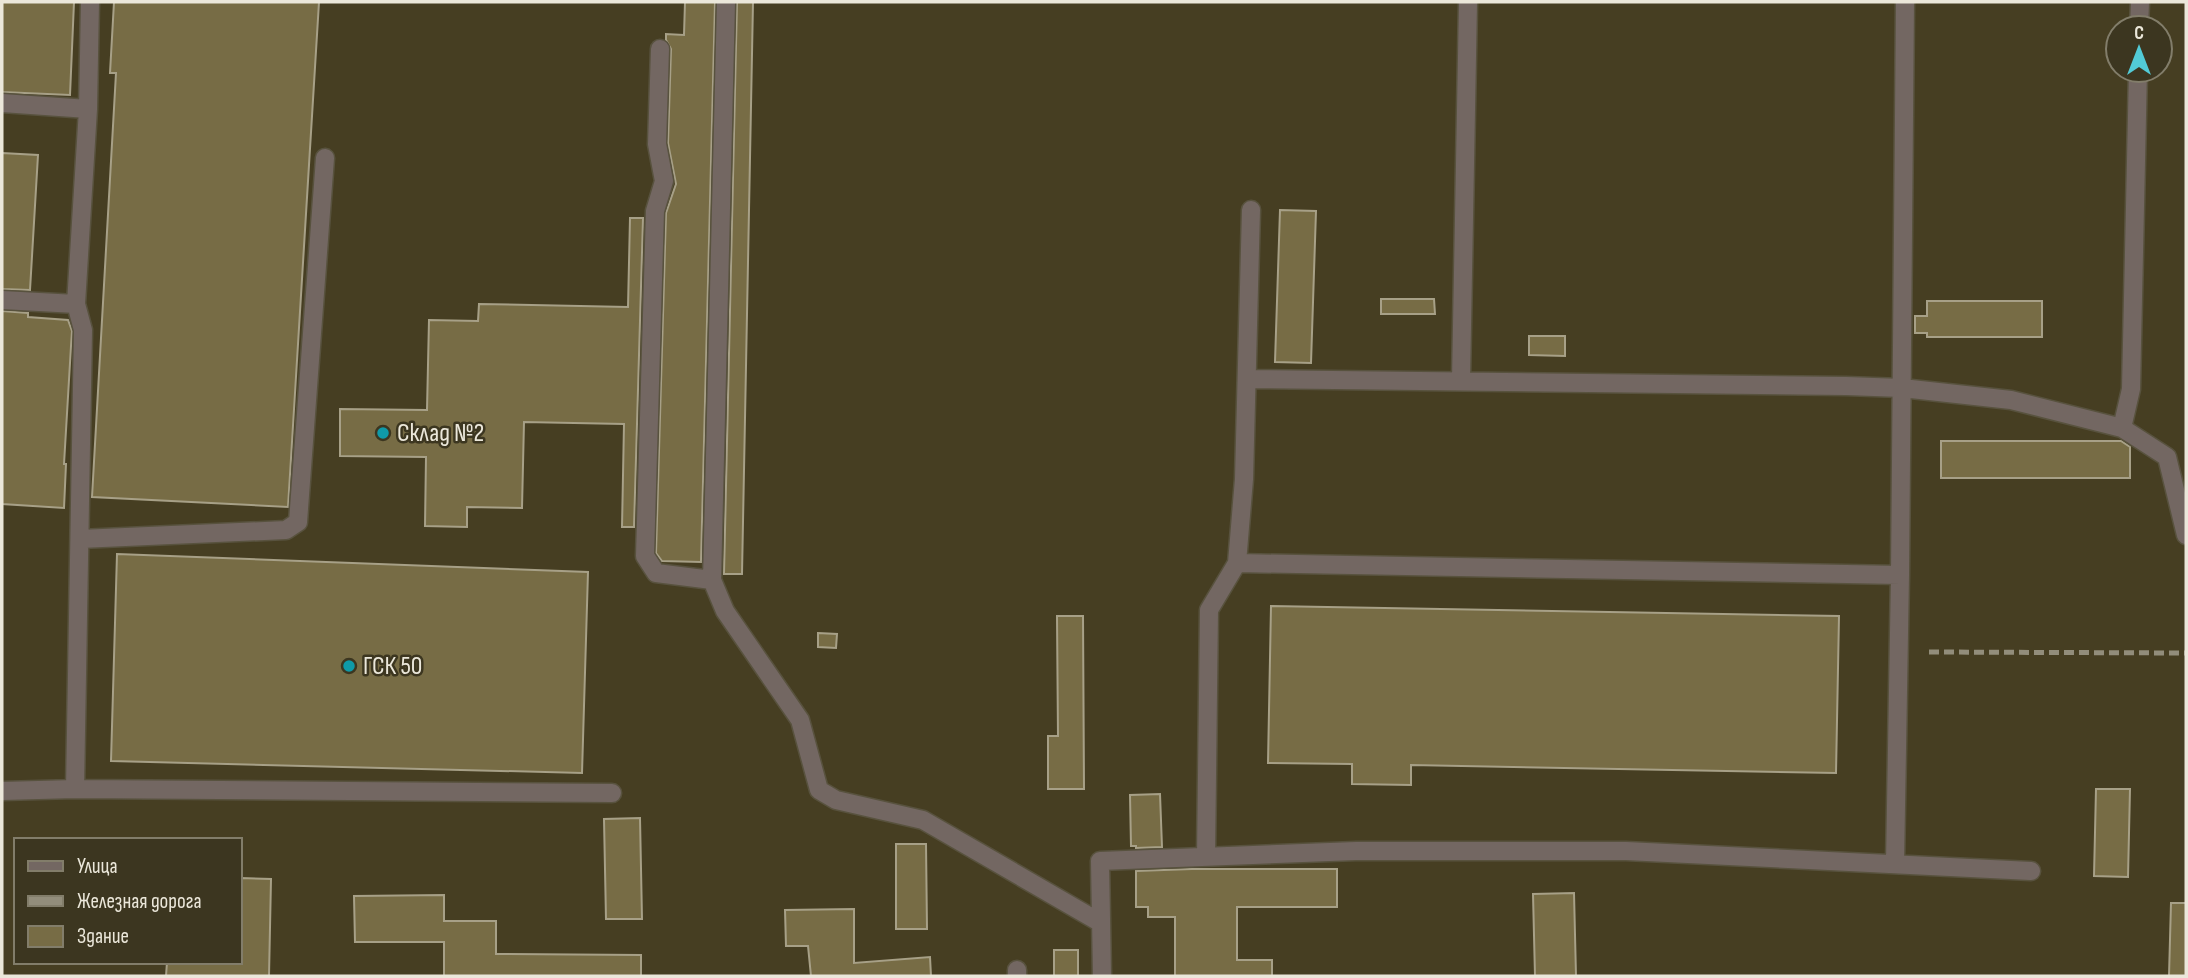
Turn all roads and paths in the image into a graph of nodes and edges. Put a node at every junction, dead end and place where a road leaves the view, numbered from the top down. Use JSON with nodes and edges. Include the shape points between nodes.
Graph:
{"nodes":[{"id":1,"x":90,"y":2,"type":"edge"},
{"id":2,"x":726,"y":2,"type":"edge"},
{"id":3,"x":1468,"y":2,"type":"edge"},
{"id":4,"x":1905,"y":2,"type":"edge"},
{"id":5,"x":660,"y":49,"type":"dead end"},
{"id":6,"x":2138,"y":84,"type":"edge"},
{"id":7,"x":2,"y":103,"type":"edge"},
{"id":8,"x":88,"y":109,"type":"junction"},
{"id":9,"x":326,"y":158,"type":"dead end"},
{"id":10,"x":1251,"y":210,"type":"dead end"},
{"id":11,"x":2,"y":300,"type":"edge"},
{"id":12,"x":76,"y":304,"type":"junction"},
{"id":13,"x":1247,"y":379,"type":"junction"},
{"id":14,"x":1461,"y":380,"type":"junction"},
{"id":15,"x":1902,"y":388,"type":"junction"},
{"id":16,"x":2122,"y":428,"type":"junction"},
{"id":17,"x":2186,"y":535,"type":"edge"},
{"id":18,"x":79,"y":539,"type":"junction"},
{"id":19,"x":1237,"y":563,"type":"junction"},
{"id":20,"x":1900,"y":575,"type":"junction"},
{"id":21,"x":712,"y":580,"type":"junction"},
{"id":22,"x":75,"y":789,"type":"junction"},
{"id":23,"x":2,"y":791,"type":"edge"},
{"id":24,"x":611,"y":793,"type":"dead end"},
{"id":25,"x":1206,"y":857,"type":"junction"},
{"id":26,"x":1895,"y":864,"type":"junction"},
{"id":27,"x":2031,"y":871,"type":"dead end"},
{"id":28,"x":1101,"y":923,"type":"junction"},
{"id":29,"x":1102,"y":976,"type":"edge"}],
"edges":[{"from":1,"to":8,"type":"street"},
{"from":2,"to":21,"type":"street"},
{"from":3,"to":14,"type":"street"},
{"from":4,"to":15,"type":"street"},
{"from":5,"to":21,"type":"street","via":[[657,144],[664,181],[655,211],[645,556],[656,573]]},
{"from":6,"to":16,"type":"street","via":[[2131,389]]},
{"from":7,"to":8,"type":"street"},
{"from":8,"to":12,"type":"street"},
{"from":9,"to":18,"type":"street","via":[[298,522],[285,530]]},
{"from":10,"to":13,"type":"street"},
{"from":11,"to":12,"type":"street"},
{"from":12,"to":18,"type":"street","via":[[83,330]]},
{"from":13,"to":14,"type":"street"},
{"from":13,"to":19,"type":"street"},
{"from":14,"to":15,"type":"street"},
{"from":15,"to":16,"type":"street","via":[[2011,400]]},
{"from":15,"to":20,"type":"street"},
{"from":16,"to":17,"type":"street","via":[[2167,457]]},
{"from":18,"to":22,"type":"street"},
{"from":19,"to":20,"type":"street"},
{"from":19,"to":25,"type":"street","via":[[1209,610]]},
{"from":20,"to":26,"type":"street"},
{"from":21,"to":28,"type":"street","via":[[726,611],[800,720],[819,790],[836,800],[923,820]]},
{"from":22,"to":23,"type":"street"},
{"from":22,"to":24,"type":"street"},
{"from":25,"to":26,"type":"street","via":[[1356,851],[1626,851]]},
{"from":25,"to":28,"type":"street","via":[[1100,861]]},
{"from":26,"to":27,"type":"street"},
{"from":28,"to":29,"type":"street"}]}
